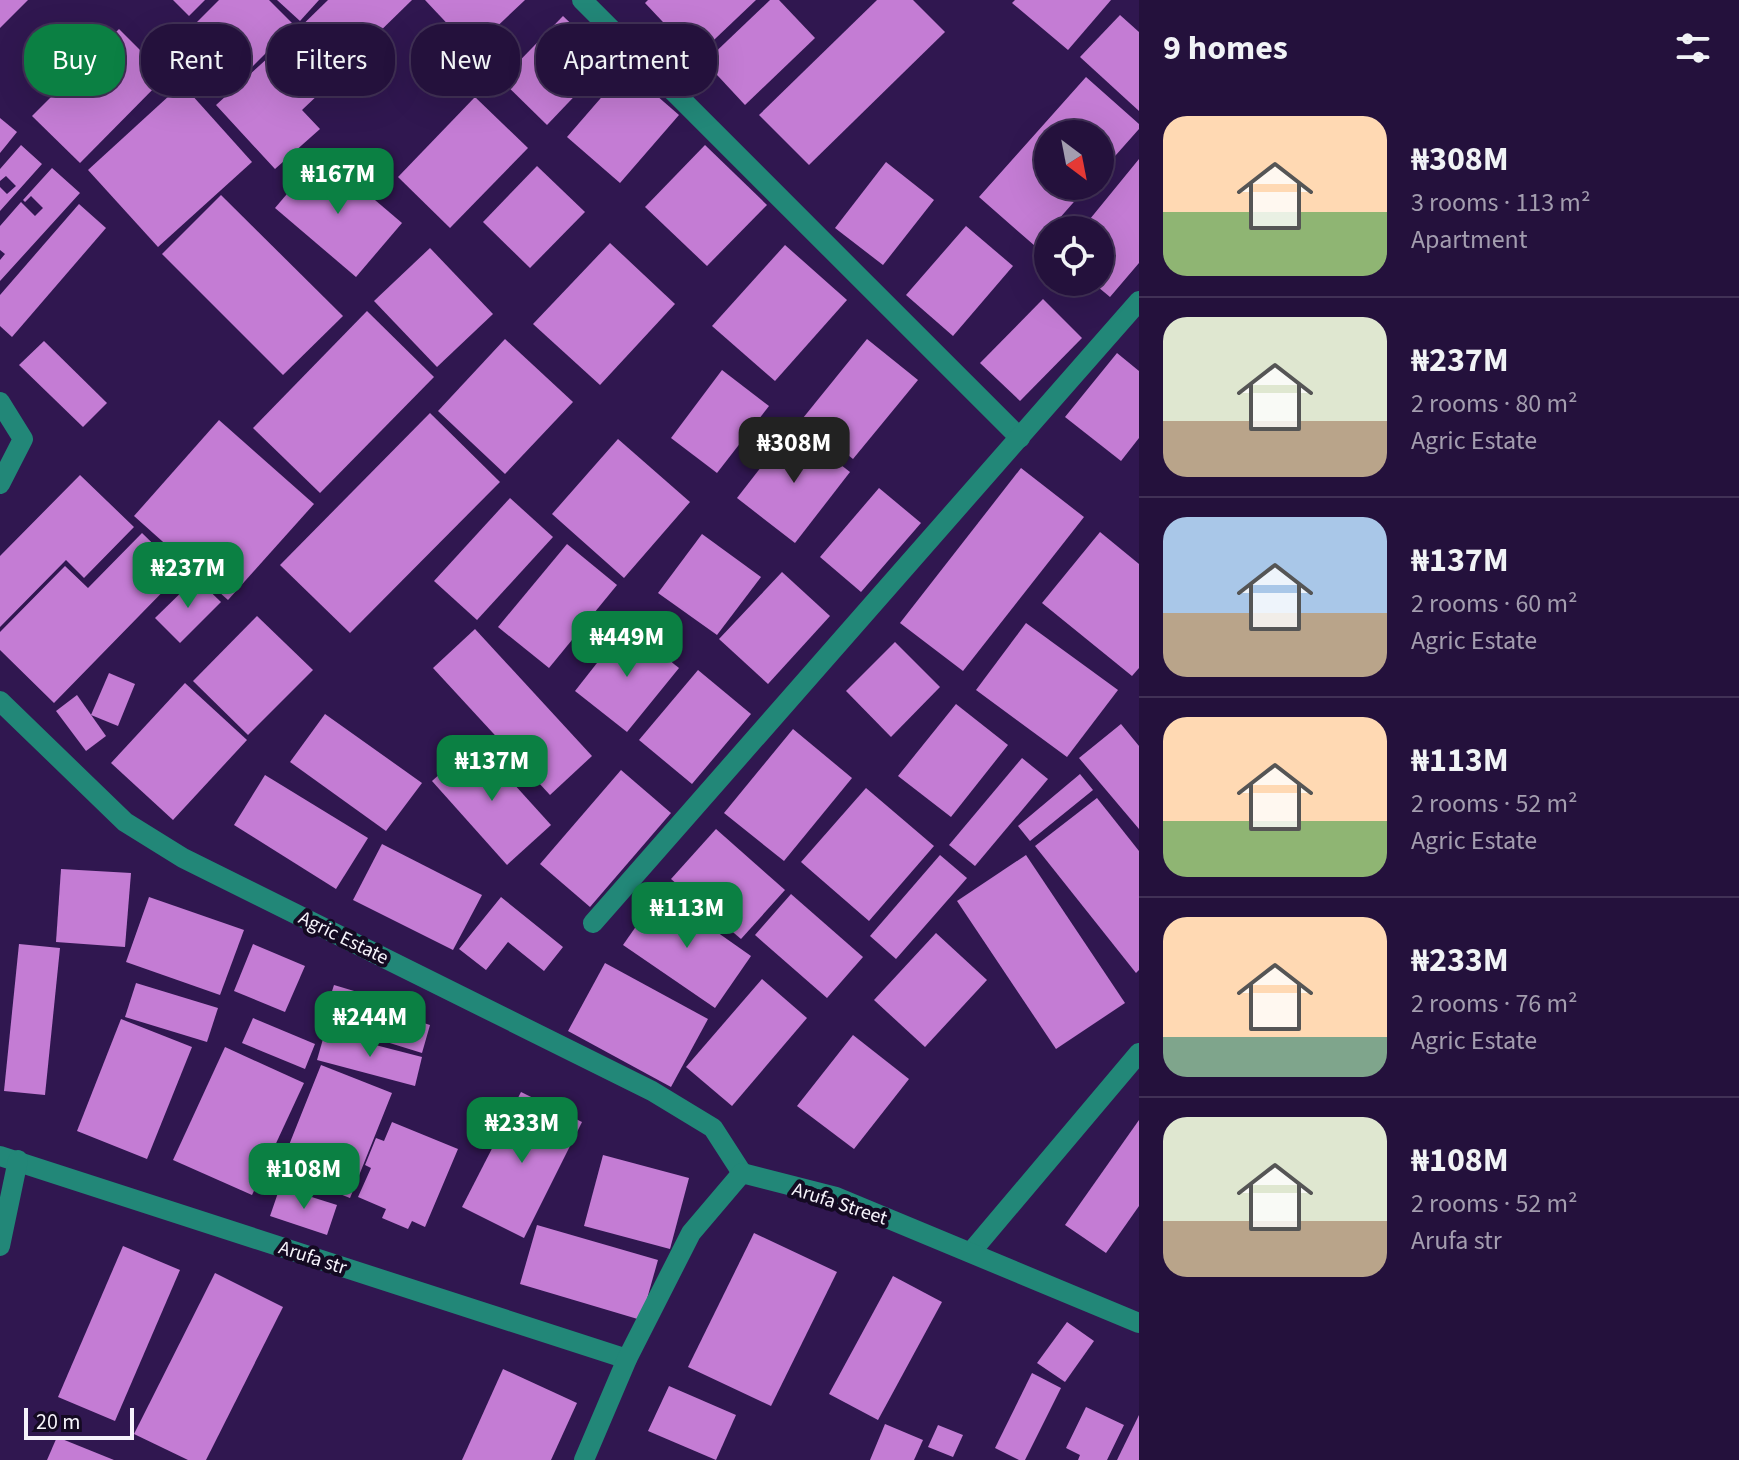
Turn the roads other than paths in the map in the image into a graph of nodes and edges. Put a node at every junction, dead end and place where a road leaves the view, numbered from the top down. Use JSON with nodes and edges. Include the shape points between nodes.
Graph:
{"nodes":[{"id":1,"x":582,"y":0,"type":"edge"},
{"id":2,"x":1139,"y":301,"type":"edge"},
{"id":3,"x":0,"y":402,"type":"edge"},
{"id":4,"x":1020,"y":438,"type":"junction"},
{"id":5,"x":0,"y":484,"type":"edge"},
{"id":6,"x":0,"y":701,"type":"edge"},
{"id":7,"x":593,"y":923,"type":"dead end"},
{"id":8,"x":1139,"y":1053,"type":"edge"},
{"id":9,"x":9,"y":1158,"type":"edge"},
{"id":10,"x":742,"y":1173,"type":"junction"},
{"id":11,"x":0,"y":1246,"type":"edge"},
{"id":12,"x":971,"y":1252,"type":"junction"},
{"id":13,"x":1139,"y":1323,"type":"edge"},
{"id":14,"x":627,"y":1359,"type":"junction"},
{"id":15,"x":584,"y":1460,"type":"edge"}],
"edges":[{"from":1,"to":4,"type":"street"},
{"from":2,"to":4,"type":"street"},
{"from":3,"to":5,"type":"street","via":[[23,439]]},
{"from":4,"to":7,"type":"street"},
{"from":6,"to":10,"type":"street","name":"Agric Estate","via":[[125,822],[183,858],[652,1091],[713,1128]]},
{"from":8,"to":12,"type":"street"},
{"from":9,"to":11,"type":"street"},
{"from":9,"to":14,"type":"street","name":"Arufa str"},
{"from":10,"to":12,"type":"street","name":"Arufa Street","via":[[836,1197]]},
{"from":10,"to":14,"type":"street","via":[[691,1233]]},
{"from":12,"to":13,"type":"street","name":"Arufa Street"},
{"from":14,"to":15,"type":"street"}]}
